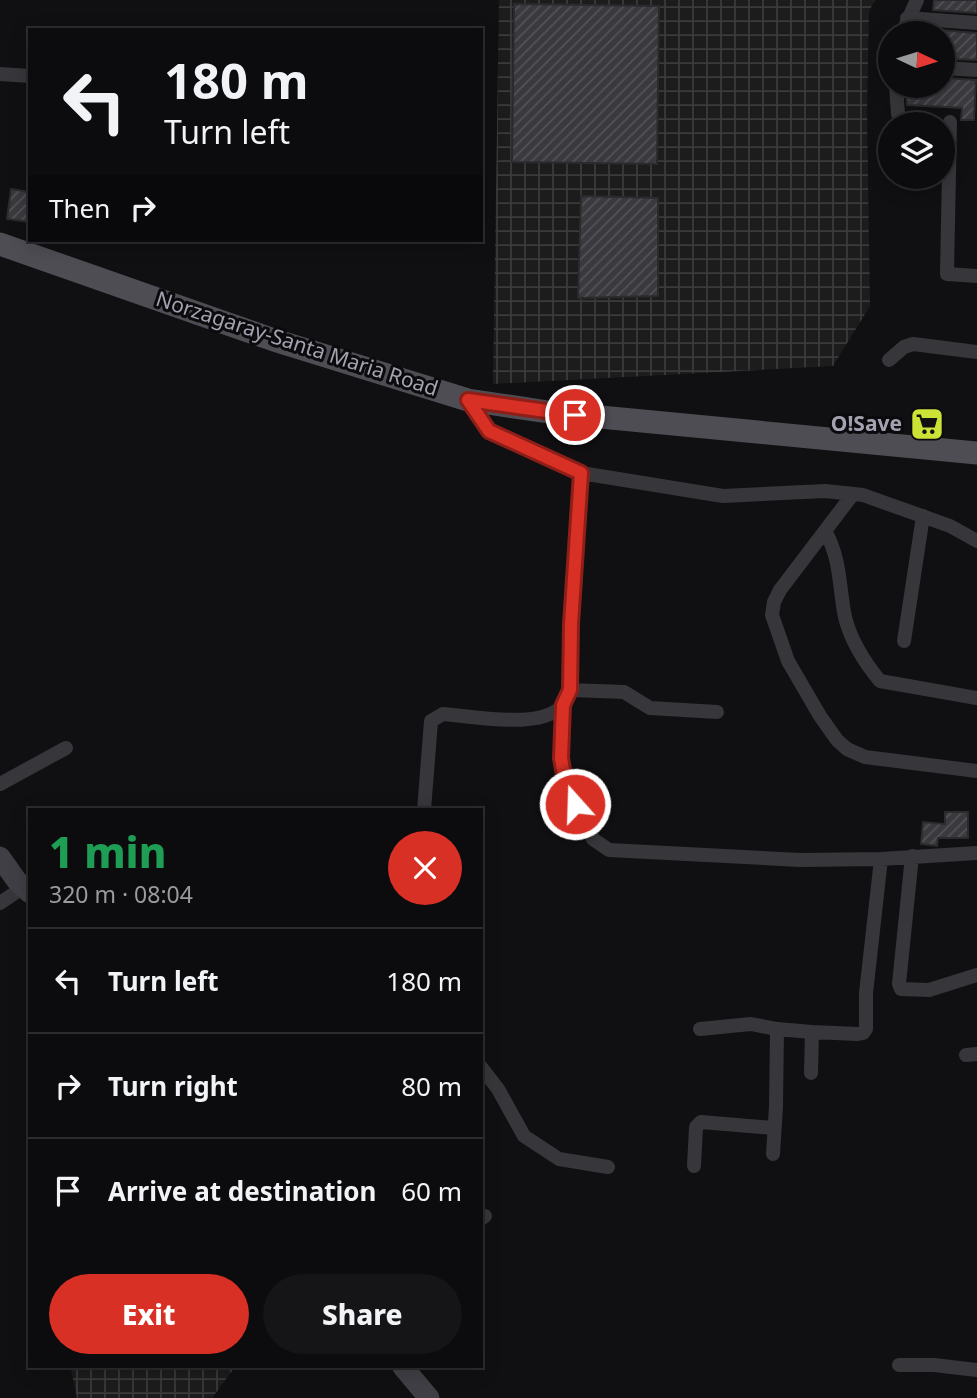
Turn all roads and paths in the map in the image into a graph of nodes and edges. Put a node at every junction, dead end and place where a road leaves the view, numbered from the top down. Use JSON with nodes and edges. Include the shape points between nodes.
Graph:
{"nodes":[{"id":1,"x":917,"y":0,"type":"edge"},
{"id":2,"x":907,"y":18,"type":"junction"},
{"id":3,"x":906,"y":21,"type":"edge"},
{"id":4,"x":977,"y":23,"type":"edge"},
{"id":5,"x":956,"y":69,"type":"edge"},
{"id":6,"x":977,"y":70,"type":"edge"},
{"id":7,"x":0,"y":74,"type":"edge"},
{"id":8,"x":28,"y":76,"type":"edge"},
{"id":9,"x":949,"y":189,"type":"edge"},
{"id":10,"x":0,"y":244,"type":"edge"},
{"id":11,"x":977,"y":276,"type":"edge"},
{"id":12,"x":977,"y":352,"type":"edge"},
{"id":13,"x":889,"y":360,"type":"dead end"},
{"id":14,"x":468,"y":400,"type":"junction"},
{"id":15,"x":977,"y":453,"type":"edge"},
{"id":16,"x":581,"y":473,"type":"junction"},
{"id":17,"x":853,"y":494,"type":"junction"},
{"id":18,"x":923,"y":516,"type":"junction"},
{"id":19,"x":825,"y":531,"type":"junction"},
{"id":20,"x":977,"y":541,"type":"edge"},
{"id":21,"x":904,"y":641,"type":"dead end"},
{"id":22,"x":570,"y":690,"type":"junction"},
{"id":23,"x":977,"y":698,"type":"edge"},
{"id":24,"x":563,"y":705,"type":"junction"},
{"id":25,"x":717,"y":712,"type":"dead end"},
{"id":26,"x":66,"y":748,"type":"dead end"},
{"id":27,"x":977,"y":771,"type":"edge"},
{"id":28,"x":0,"y":784,"type":"edge"},
{"id":29,"x":424,"y":808,"type":"edge"},
{"id":30,"x":977,"y":853,"type":"edge"},
{"id":31,"x":912,"y":856,"type":"junction"},
{"id":32,"x":0,"y":857,"type":"edge"},
{"id":33,"x":881,"y":859,"type":"junction"},
{"id":34,"x":28,"y":888,"type":"edge"},
{"id":35,"x":0,"y":903,"type":"edge"},
{"id":36,"x":977,"y":975,"type":"edge"},
{"id":37,"x":700,"y":1028,"type":"dead end"},
{"id":38,"x":777,"y":1029,"type":"junction"},
{"id":39,"x":812,"y":1032,"type":"junction"},
{"id":40,"x":483,"y":1069,"type":"edge"},
{"id":41,"x":811,"y":1073,"type":"dead end"},
{"id":42,"x":774,"y":1128,"type":"junction"},
{"id":43,"x":773,"y":1154,"type":"dead end"},
{"id":44,"x":694,"y":1166,"type":"dead end"},
{"id":45,"x":608,"y":1167,"type":"dead end"},
{"id":46,"x":899,"y":1365,"type":"dead end"},
{"id":47,"x":404,"y":1368,"type":"edge"},
{"id":48,"x":977,"y":1370,"type":"edge"},
{"id":49,"x":425,"y":1393,"type":"edge"}],
"edges":[{"from":1,"to":2,"type":"street"},
{"from":2,"to":3,"type":"street"},
{"from":2,"to":4,"type":"street"},
{"from":5,"to":6,"type":"street"},
{"from":7,"to":8,"type":"street"},
{"from":9,"to":11,"type":"street","via":[[947,274]]},
{"from":10,"to":14,"type":"main road","name":"Norzagaray-Santa Maria Road","via":[[274,340]]},
{"from":12,"to":13,"type":"street","via":[[914,344]]},
{"from":14,"to":15,"type":"main road","name":"Norzagaray-Santa Maria Road","via":[[548,412]]},
{"from":14,"to":16,"type":"street","via":[[489,431]]},
{"from":16,"to":17,"type":"street","via":[[723,496],[803,491]]},
{"from":16,"to":22,"type":"street"},
{"from":17,"to":18,"type":"street"},
{"from":17,"to":19,"type":"street"},
{"from":18,"to":20,"type":"street"},
{"from":18,"to":21,"type":"street"},
{"from":19,"to":23,"type":"street","via":[[835,553],[847,622],[880,681]]},
{"from":19,"to":27,"type":"street","via":[[780,590],[772,615],[788,661],[820,716],[837,740],[856,754]]},
{"from":22,"to":24,"type":"street"},
{"from":22,"to":25,"type":"street","via":[[624,692],[650,708]]},
{"from":24,"to":29,"type":"street","via":[[551,715],[535,719],[437,716],[431,722]]},
{"from":24,"to":33,"type":"street","via":[[561,758],[566,786],[593,839],[609,850],[800,860]]},
{"from":26,"to":28,"type":"street"},
{"from":30,"to":31,"type":"street"},
{"from":31,"to":33,"type":"street"},
{"from":31,"to":36,"type":"street","via":[[901,989],[929,990]]},
{"from":32,"to":34,"type":"main road"},
{"from":33,"to":39,"type":"street","via":[[866,1029],[858,1034]]},
{"from":34,"to":35,"type":"street"},
{"from":37,"to":38,"type":"street","via":[[751,1024]]},
{"from":38,"to":39,"type":"street"},
{"from":38,"to":42,"type":"street"},
{"from":39,"to":41,"type":"street"},
{"from":40,"to":45,"type":"street","via":[[524,1136],[559,1159]]},
{"from":42,"to":43,"type":"street"},
{"from":42,"to":44,"type":"street","via":[[701,1122],[696,1127]]},
{"from":46,"to":48,"type":"street"},
{"from":47,"to":49,"type":"main road"}]}
